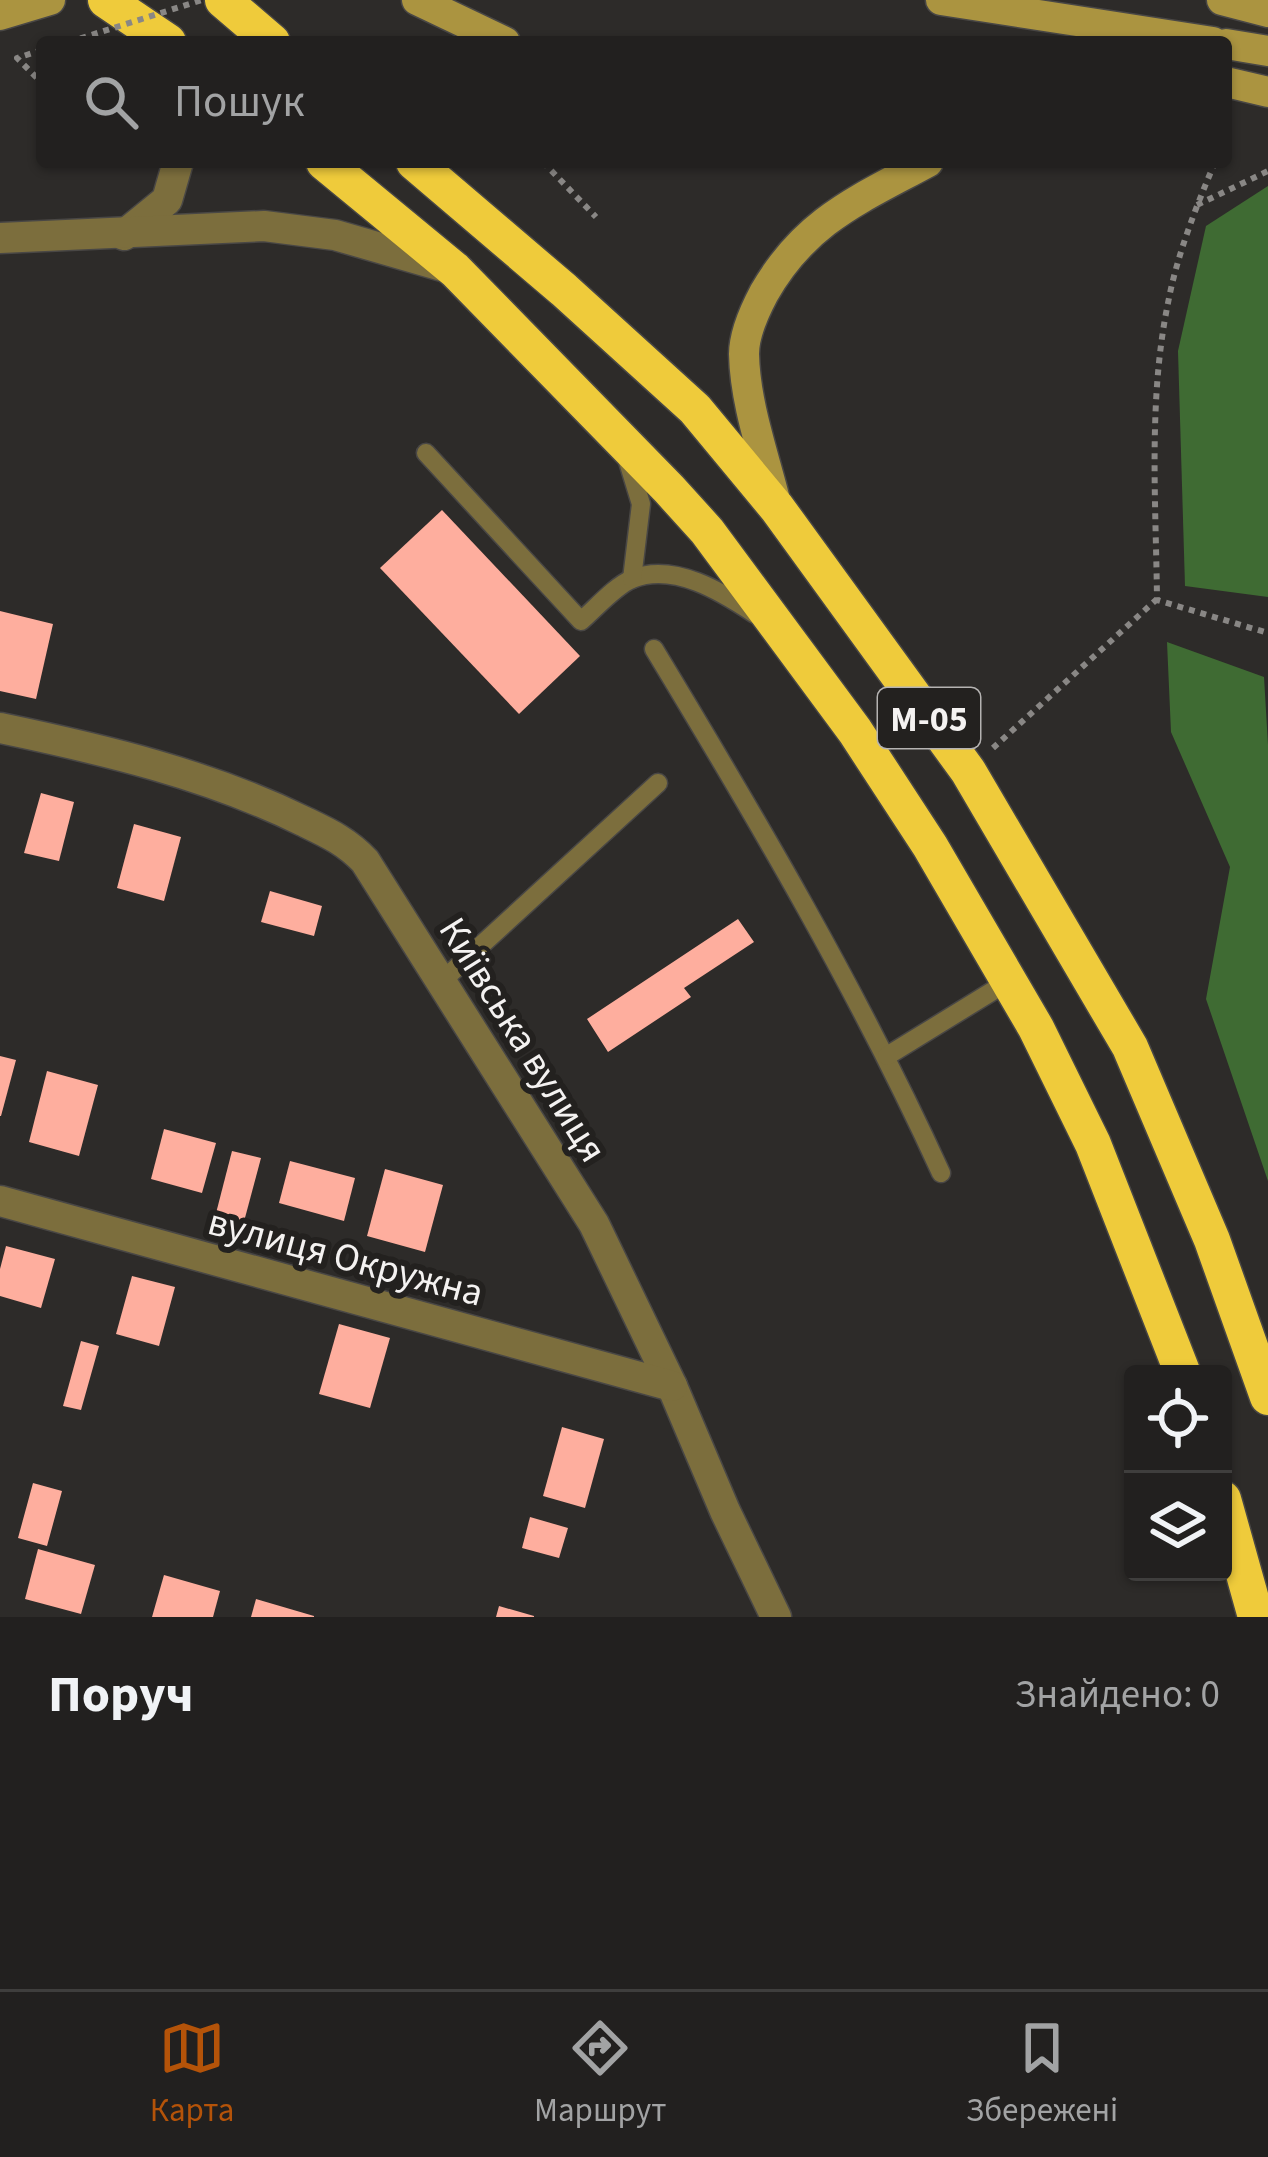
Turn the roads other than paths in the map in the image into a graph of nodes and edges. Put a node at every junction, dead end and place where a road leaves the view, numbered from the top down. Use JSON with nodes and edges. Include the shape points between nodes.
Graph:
{"nodes":[{"id":1,"x":50,"y":0,"type":"edge"},
{"id":2,"x":106,"y":0,"type":"edge"},
{"id":3,"x":223,"y":0,"type":"edge"},
{"id":4,"x":417,"y":0,"type":"edge"},
{"id":5,"x":941,"y":0,"type":"edge"},
{"id":6,"x":1222,"y":0,"type":"edge"},
{"id":7,"x":1268,"y":12,"type":"edge"},
{"id":8,"x":0,"y":15,"type":"edge"},
{"id":9,"x":158,"y":36,"type":"edge"},
{"id":10,"x":265,"y":36,"type":"edge"},
{"id":11,"x":492,"y":36,"type":"edge"},
{"id":12,"x":1061,"y":36,"type":"edge"},
{"id":13,"x":1174,"y":36,"type":"edge"},
{"id":14,"x":1232,"y":45,"type":"edge"},
{"id":15,"x":1268,"y":51,"type":"edge"},
{"id":16,"x":1232,"y":83,"type":"edge"},
{"id":17,"x":1268,"y":92,"type":"edge"},
{"id":18,"x":176,"y":168,"type":"edge"},
{"id":19,"x":331,"y":168,"type":"edge"},
{"id":20,"x":421,"y":168,"type":"edge"},
{"id":21,"x":917,"y":168,"type":"edge"},
{"id":22,"x":124,"y":235,"type":"junction"},
{"id":23,"x":0,"y":238,"type":"edge"},
{"id":24,"x":454,"y":270,"type":"junction"},
{"id":25,"x":622,"y":441,"type":"junction"},
{"id":26,"x":426,"y":453,"type":"dead end"},
{"id":27,"x":778,"y":508,"type":"junction"},
{"id":28,"x":632,"y":579,"type":"junction"},
{"id":29,"x":781,"y":632,"type":"junction"},
{"id":30,"x":654,"y":649,"type":"dead end"},
{"id":31,"x":0,"y":728,"type":"edge"},
{"id":32,"x":658,"y":783,"type":"dead end"},
{"id":33,"x":442,"y":981,"type":"junction"},
{"id":34,"x":1009,"y":981,"type":"junction"},
{"id":35,"x":887,"y":1056,"type":"junction"},
{"id":36,"x":940,"y":1173,"type":"dead end"},
{"id":37,"x":0,"y":1201,"type":"edge"},
{"id":38,"x":1179,"y":1365,"type":"edge"},
{"id":39,"x":672,"y":1385,"type":"junction"},
{"id":40,"x":1268,"y":1397,"type":"edge"},
{"id":41,"x":1232,"y":1532,"type":"edge"},
{"id":42,"x":1242,"y":1568,"type":"junction"},
{"id":43,"x":776,"y":1617,"type":"edge"},
{"id":44,"x":1238,"y":1617,"type":"edge"},
{"id":45,"x":1256,"y":1617,"type":"edge"}],
"edges":[{"from":1,"to":8,"type":"main road"},
{"from":2,"to":9,"type":"highway"},
{"from":3,"to":10,"type":"highway"},
{"from":4,"to":11,"type":"main road"},
{"from":5,"to":12,"type":"main road"},
{"from":5,"to":13,"type":"main road"},
{"from":6,"to":7,"type":"main road"},
{"from":14,"to":15,"type":"main road"},
{"from":16,"to":17,"type":"main road"},
{"from":18,"to":22,"type":"street","via":[[167,200]]},
{"from":19,"to":24,"type":"highway","number":"М-05"},
{"from":20,"to":27,"type":"highway","number":"М-05","via":[[695,409]]},
{"from":21,"to":27,"type":"main road","via":[[826,218],[783,260],[757,306],[743,349]]},
{"from":22,"to":23,"type":"street"},
{"from":22,"to":24,"type":"street","via":[[264,226],[335,235]]},
{"from":24,"to":25,"type":"highway","number":"М-05"},
{"from":25,"to":28,"type":"lane","via":[[641,504]]},
{"from":25,"to":29,"type":"highway","number":"М-05","via":[[707,531]]},
{"from":26,"to":28,"type":"lane","via":[[581,621]]},
{"from":27,"to":40,"type":"highway","number":"М-05","via":[[968,771],[1130,1047]]},
{"from":28,"to":29,"type":"lane","via":[[668,575],[715,588]]},
{"from":29,"to":34,"type":"highway","number":"М-05","via":[[931,846]]},
{"from":30,"to":35,"type":"lane","via":[[785,864]]},
{"from":31,"to":33,"type":"street","name":"Київська вулиця","via":[[193,774],[346,841]]},
{"from":32,"to":33,"type":"lane"},
{"from":33,"to":39,"type":"street","name":"Київська вулиця","via":[[594,1224]]},
{"from":34,"to":35,"type":"lane"},
{"from":34,"to":38,"type":"highway","number":"М-05","via":[[1093,1144]]},
{"from":35,"to":36,"type":"lane"},
{"from":37,"to":39,"type":"street","name":"вулиця Окружна"},
{"from":39,"to":43,"type":"street","name":"Київська вулиця"},
{"from":41,"to":42,"type":"highway"},
{"from":42,"to":44,"type":"lane"},
{"from":42,"to":45,"type":"highway"}]}
